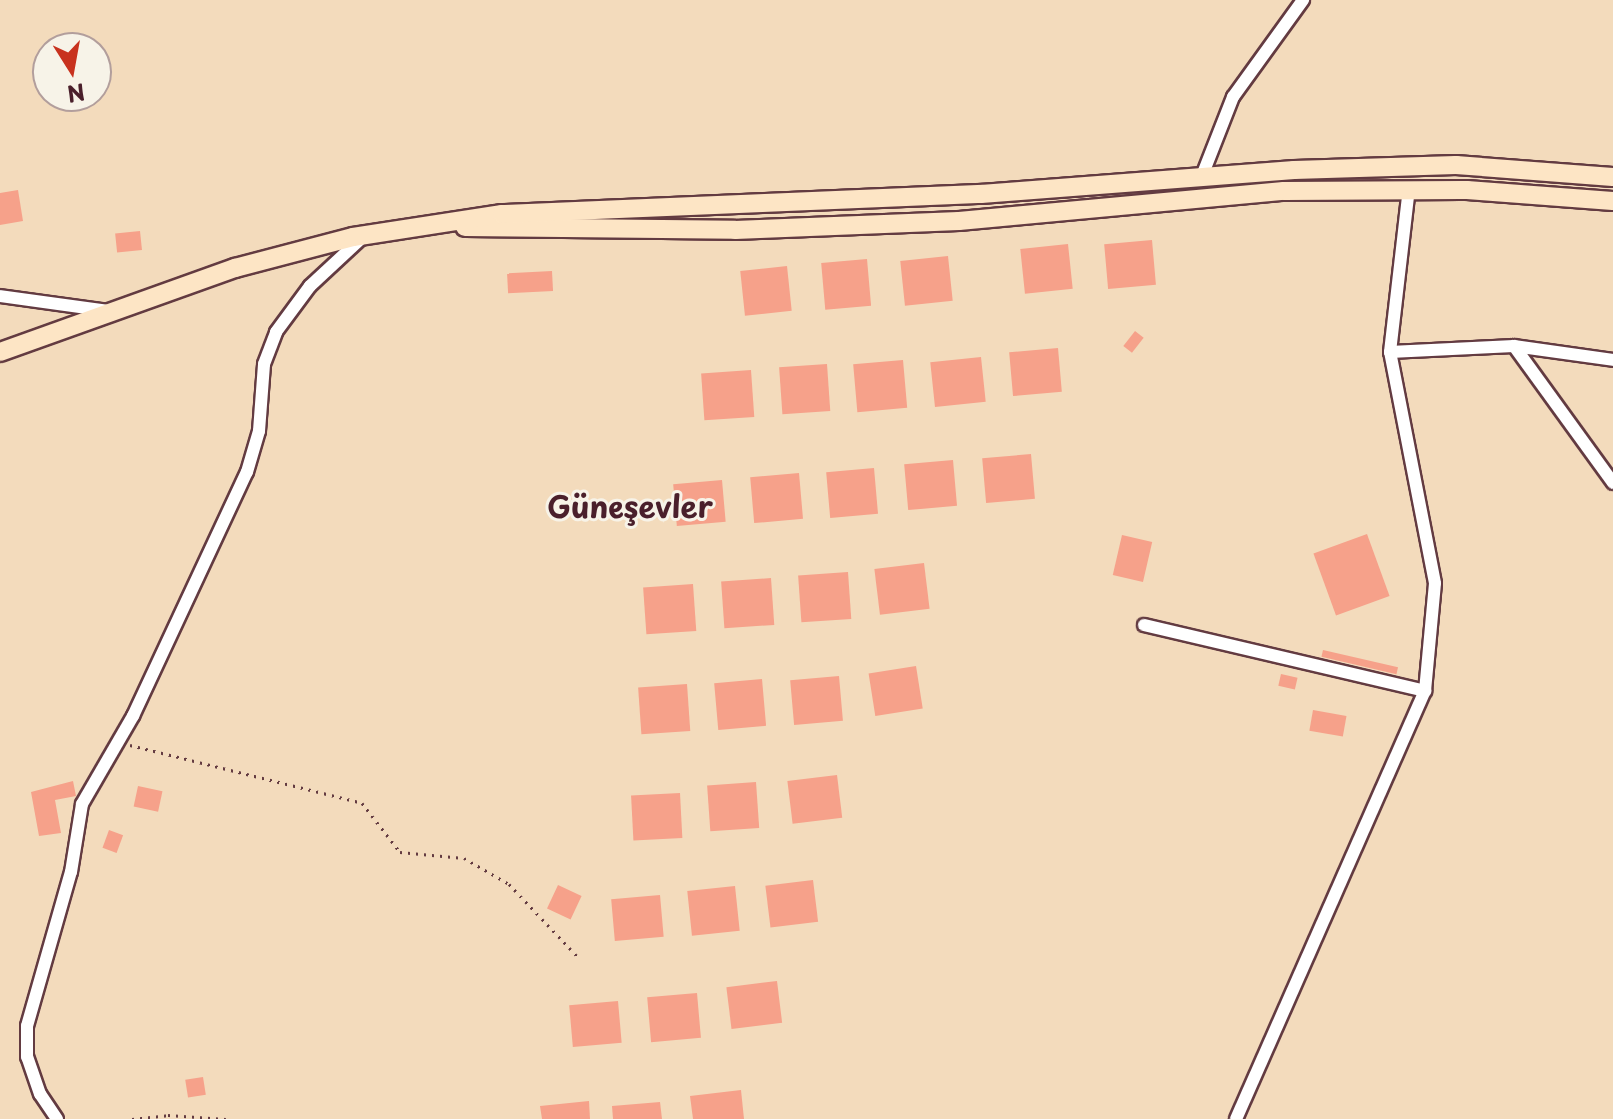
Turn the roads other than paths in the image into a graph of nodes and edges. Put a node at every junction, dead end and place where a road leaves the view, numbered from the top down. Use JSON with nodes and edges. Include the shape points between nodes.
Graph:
{"nodes":[{"id":1,"x":1303,"y":0,"type":"edge"},
{"id":2,"x":1202,"y":176,"type":"junction"},
{"id":3,"x":1613,"y":177,"type":"edge"},
{"id":4,"x":1409,"y":189,"type":"junction"},
{"id":5,"x":1613,"y":201,"type":"edge"},
{"id":6,"x":447,"y":226,"type":"junction"},
{"id":7,"x":364,"y":236,"type":"junction"},
{"id":8,"x":0,"y":296,"type":"edge"},
{"id":9,"x":111,"y":312,"type":"junction"},
{"id":10,"x":1514,"y":346,"type":"junction"},
{"id":11,"x":0,"y":352,"type":"edge"},
{"id":12,"x":1390,"y":352,"type":"junction"},
{"id":13,"x":1613,"y":360,"type":"edge"},
{"id":14,"x":1612,"y":481,"type":"edge"},
{"id":15,"x":1144,"y":625,"type":"dead end"},
{"id":16,"x":1425,"y":691,"type":"junction"},
{"id":17,"x":57,"y":1119,"type":"edge"},
{"id":18,"x":1236,"y":1119,"type":"edge"}],
"edges":[{"from":1,"to":2,"type":"street","via":[[1233,97]]},
{"from":2,"to":3,"type":"main road","via":[[1456,165]]},
{"from":2,"to":6,"type":"main road","via":[[981,194],[502,214]]},
{"from":4,"to":5,"type":"main road","via":[[1550,192]]},
{"from":4,"to":6,"type":"main road","via":[[1284,191],[959,221],[735,230],[517,231]]},
{"from":4,"to":12,"type":"street"},
{"from":6,"to":7,"type":"main road"},
{"from":7,"to":9,"type":"main road","via":[[235,268]]},
{"from":7,"to":17,"type":"street","via":[[310,286],[276,332],[264,364],[259,431],[247,472],[118,743],[82,804],[71,872],[27,1026],[27,1057],[40,1094]]},
{"from":8,"to":9,"type":"street"},
{"from":9,"to":11,"type":"main road"},
{"from":10,"to":12,"type":"street"},
{"from":10,"to":13,"type":"street"},
{"from":10,"to":14,"type":"street"},
{"from":12,"to":16,"type":"street","via":[[1435,583]]},
{"from":15,"to":16,"type":"street"},
{"from":16,"to":18,"type":"street"}]}
